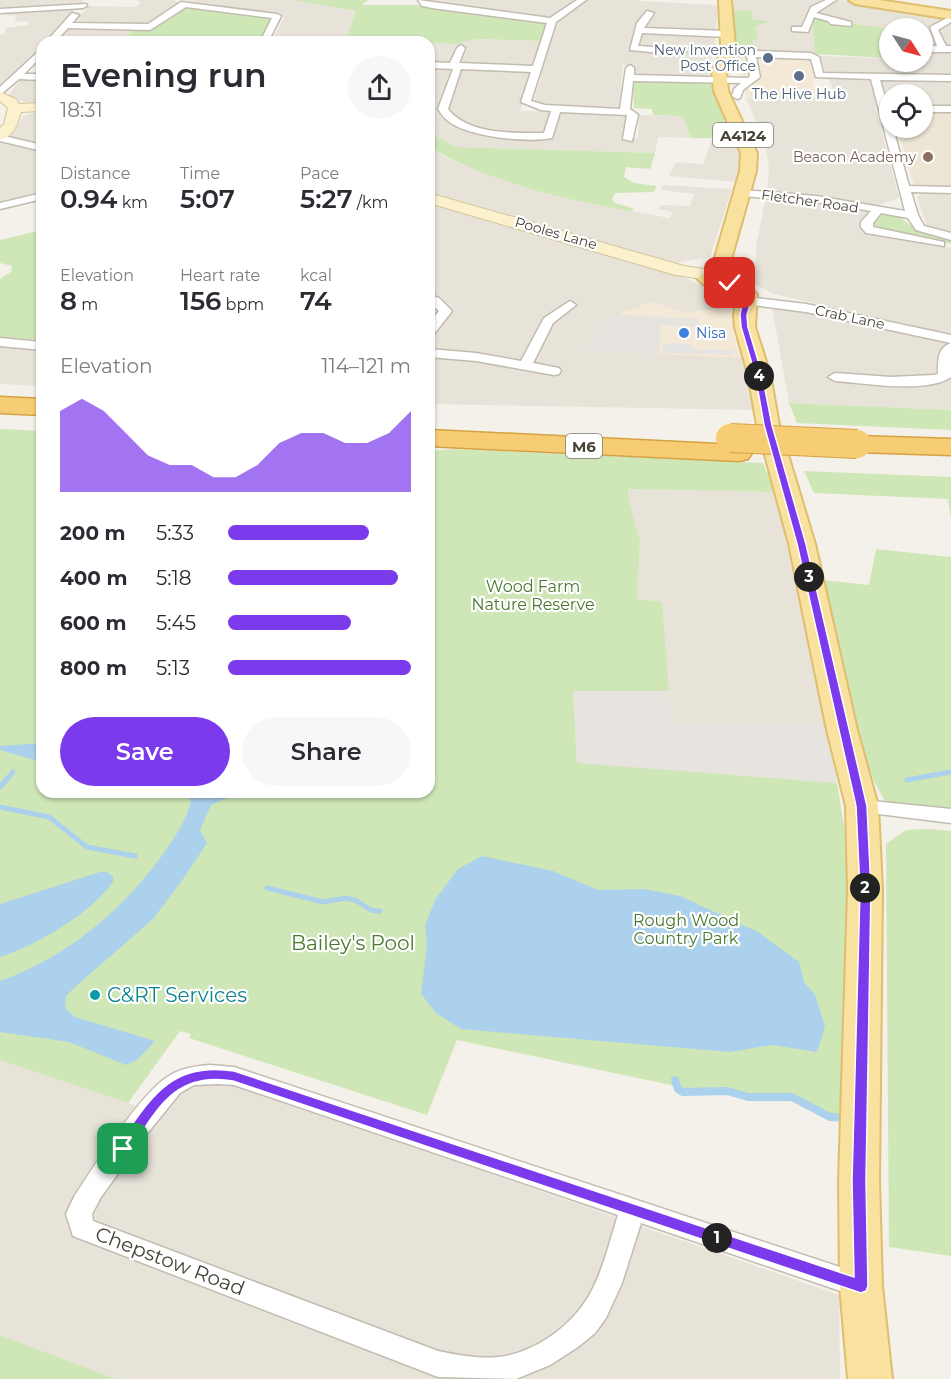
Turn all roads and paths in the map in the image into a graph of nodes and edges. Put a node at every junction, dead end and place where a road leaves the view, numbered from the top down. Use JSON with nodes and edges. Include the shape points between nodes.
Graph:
{"nodes":[{"id":1,"x":422,"y":0,"type":"edge"},
{"id":2,"x":582,"y":0,"type":"edge"},
{"id":3,"x":725,"y":0,"type":"edge"},
{"id":4,"x":832,"y":0,"type":"edge"},
{"id":5,"x":860,"y":0,"type":"edge"},
{"id":6,"x":182,"y":2,"type":"edge"},
{"id":7,"x":85,"y":3,"type":"edge"},
{"id":8,"x":504,"y":4,"type":"dead end"},
{"id":9,"x":0,"y":11,"type":"edge"},
{"id":10,"x":634,"y":12,"type":"dead end"},
{"id":11,"x":650,"y":13,"type":"junction"},
{"id":12,"x":662,"y":13,"type":"dead end"},
{"id":13,"x":491,"y":14,"type":"junction"},
{"id":14,"x":811,"y":14,"type":"junction"},
{"id":15,"x":951,"y":16,"type":"edge"},
{"id":16,"x":552,"y":21,"type":"junction"},
{"id":17,"x":848,"y":24,"type":"dead end"},
{"id":18,"x":67,"y":25,"type":"junction"},
{"id":19,"x":795,"y":29,"type":"dead end"},
{"id":20,"x":639,"y":30,"type":"junction"},
{"id":21,"x":727,"y":34,"type":"junction"},
{"id":22,"x":56,"y":36,"type":"edge"},
{"id":23,"x":267,"y":36,"type":"edge"},
{"id":24,"x":461,"y":48,"type":"dead end"},
{"id":25,"x":947,"y":49,"type":"edge"},
{"id":26,"x":682,"y":52,"type":"dead end"},
{"id":27,"x":751,"y":54,"type":"junction"},
{"id":28,"x":36,"y":57,"type":"edge"},
{"id":29,"x":726,"y":58,"type":"junction"},
{"id":30,"x":435,"y":65,"type":"edge"},
{"id":31,"x":456,"y":66,"type":"junction"},
{"id":32,"x":536,"y":69,"type":"junction"},
{"id":33,"x":17,"y":76,"type":"junction"},
{"id":34,"x":36,"y":77,"type":"edge"},
{"id":35,"x":875,"y":78,"type":"junction"},
{"id":36,"x":951,"y":78,"type":"edge"},
{"id":37,"x":751,"y":81,"type":"junction"},
{"id":38,"x":729,"y":86,"type":"junction"},
{"id":39,"x":879,"y":89,"type":"edge"},
{"id":40,"x":0,"y":92,"type":"edge"},
{"id":41,"x":0,"y":96,"type":"edge"},
{"id":42,"x":36,"y":107,"type":"edge"},
{"id":43,"x":15,"y":108,"type":"junction"},
{"id":44,"x":556,"y":109,"type":"junction"},
{"id":45,"x":933,"y":109,"type":"edge"},
{"id":46,"x":951,"y":109,"type":"edge"},
{"id":47,"x":625,"y":111,"type":"junction"},
{"id":48,"x":0,"y":137,"type":"edge"},
{"id":49,"x":893,"y":138,"type":"edge"},
{"id":50,"x":628,"y":139,"type":"dead end"},
{"id":51,"x":36,"y":146,"type":"edge"},
{"id":52,"x":905,"y":189,"type":"junction"},
{"id":53,"x":951,"y":190,"type":"edge"},
{"id":54,"x":750,"y":193,"type":"junction"},
{"id":55,"x":36,"y":197,"type":"edge"},
{"id":56,"x":435,"y":200,"type":"edge"},
{"id":57,"x":0,"y":206,"type":"edge"},
{"id":58,"x":877,"y":211,"type":"junction"},
{"id":59,"x":912,"y":215,"type":"junction"},
{"id":60,"x":951,"y":237,"type":"edge"},
{"id":61,"x":951,"y":246,"type":"edge"},
{"id":62,"x":725,"y":274,"type":"junction"},
{"id":63,"x":435,"y":301,"type":"edge"},
{"id":64,"x":748,"y":301,"type":"junction"},
{"id":65,"x":570,"y":305,"type":"dead end"},
{"id":66,"x":435,"y":324,"type":"edge"},
{"id":67,"x":951,"y":339,"type":"edge"},
{"id":68,"x":0,"y":342,"type":"edge"},
{"id":69,"x":36,"y":345,"type":"edge"},
{"id":70,"x":951,"y":347,"type":"edge"},
{"id":71,"x":435,"y":353,"type":"edge"},
{"id":72,"x":525,"y":366,"type":"junction"},
{"id":73,"x":554,"y":371,"type":"dead end"},
{"id":74,"x":835,"y":377,"type":"dead end"},
{"id":75,"x":0,"y":405,"type":"edge"},
{"id":76,"x":36,"y":407,"type":"edge"},
{"id":77,"x":0,"y":419,"type":"edge"},
{"id":78,"x":36,"y":420,"type":"edge"},
{"id":79,"x":435,"y":424,"type":"edge"},
{"id":80,"x":435,"y":438,"type":"edge"},
{"id":81,"x":734,"y":445,"type":"junction"},
{"id":82,"x":951,"y":447,"type":"edge"},
{"id":83,"x":857,"y":450,"type":"junction"},
{"id":84,"x":951,"y":461,"type":"edge"},
{"id":85,"x":860,"y":797,"type":"junction"},
{"id":86,"x":951,"y":816,"type":"edge"},
{"id":87,"x":632,"y":1211,"type":"junction"},
{"id":88,"x":861,"y":1286,"type":"junction"},
{"id":89,"x":870,"y":1379,"type":"edge"}],
"edges":[{"from":1,"to":13,"type":"street","via":[[432,6]]},
{"from":2,"to":16,"type":"street"},
{"from":3,"to":21,"type":"main road","number":"A4124"},
{"from":4,"to":14,"type":"street"},
{"from":5,"to":15,"type":"main road"},
{"from":6,"to":18,"type":"street","via":[[150,27]]},
{"from":6,"to":23,"type":"street","via":[[277,16]]},
{"from":7,"to":9,"type":"street"},
{"from":7,"to":18,"type":"street"},
{"from":8,"to":13,"type":"street"},
{"from":10,"to":11,"type":"street"},
{"from":11,"to":12,"type":"street"},
{"from":11,"to":20,"type":"street"},
{"from":13,"to":16,"type":"street"},
{"from":14,"to":17,"type":"street"},
{"from":14,"to":19,"type":"street","via":[[805,30]]},
{"from":15,"to":25,"type":"street","via":[[933,29]]},
{"from":16,"to":32,"type":"street"},
{"from":18,"to":22,"type":"street"},
{"from":20,"to":21,"type":"street"},
{"from":20,"to":26,"type":"street","via":[[633,48]]},
{"from":21,"to":29,"type":"main road","number":"A4124"},
{"from":24,"to":31,"type":"street"},
{"from":27,"to":29,"type":"street"},
{"from":27,"to":35,"type":"street","via":[[811,56],[815,57],[819,75]]},
{"from":27,"to":37,"type":"street","via":[[755,77]]},
{"from":28,"to":33,"type":"street"},
{"from":29,"to":38,"type":"main road","number":"A4124"},
{"from":30,"to":31,"type":"street"},
{"from":31,"to":32,"type":"street"},
{"from":31,"to":44,"type":"street","via":[[442,109],[454,121],[492,135],[548,136]]},
{"from":32,"to":44,"type":"street","via":[[526,102]]},
{"from":33,"to":34,"type":"street"},
{"from":33,"to":40,"type":"street"},
{"from":35,"to":36,"type":"street"},
{"from":35,"to":39,"type":"street"},
{"from":37,"to":38,"type":"street"},
{"from":37,"to":38,"type":"street","via":[[739,89]]},
{"from":38,"to":47,"type":"street","via":[[629,73]]},
{"from":38,"to":54,"type":"main road","number":"A4124","via":[[724,99],[748,146]]},
{"from":38,"to":54,"type":"main road","number":"A4124","via":[[763,150],[762,172]]},
{"from":41,"to":43,"type":"street"},
{"from":42,"to":43,"type":"street"},
{"from":43,"to":48,"type":"street","via":[[11,125]]},
{"from":44,"to":47,"type":"street"},
{"from":45,"to":46,"type":"street"},
{"from":47,"to":50,"type":"street","via":[[633,115]]},
{"from":48,"to":51,"type":"street"},
{"from":49,"to":52,"type":"street"},
{"from":52,"to":53,"type":"street"},
{"from":52,"to":59,"type":"street"},
{"from":54,"to":58,"type":"street","name":"Fletcher Road","via":[[816,199]]},
{"from":54,"to":62,"type":"main road","number":"A4124"},
{"from":54,"to":62,"type":"main road","number":"A4124","via":[[719,270]]},
{"from":55,"to":57,"type":"street"},
{"from":56,"to":62,"type":"street","name":"Pooles Lane","via":[[646,259],[698,280]]},
{"from":58,"to":59,"type":"street","name":"Fletcher Road"},
{"from":58,"to":61,"type":"street","name":"Fletcher Road","via":[[867,222],[870,231]]},
{"from":59,"to":60,"type":"street","via":[[920,228]]},
{"from":62,"to":64,"type":"main road"},
{"from":63,"to":66,"type":"street","via":[[446,310]]},
{"from":64,"to":67,"type":"street","name":"Crab Lane","via":[[806,308]]},
{"from":64,"to":85,"type":"main road","via":[[745,327],[802,544]]},
{"from":65,"to":72,"type":"street","via":[[548,321]]},
{"from":68,"to":69,"type":"street"},
{"from":70,"to":74,"type":"street","via":[[944,356],[945,376],[940,378],[853,374]]},
{"from":71,"to":72,"type":"street"},
{"from":72,"to":73,"type":"street"},
{"from":75,"to":76,"type":"highway"},
{"from":77,"to":78,"type":"highway"},
{"from":79,"to":81,"type":"highway","number":"M6"},
{"from":80,"to":81,"type":"highway","number":"M6"},
{"from":81,"to":83,"type":"highway","number":"M6"},
{"from":82,"to":83,"type":"highway","number":"M6"},
{"from":83,"to":84,"type":"highway","number":"M6"},
{"from":85,"to":86,"type":"street"},
{"from":85,"to":88,"type":"main road","via":[[865,890],[859,1181]]},
{"from":87,"to":87,"type":"street","name":"Chepstow Road","via":[[234,1076],[215,1073],[188,1077],[172,1086],[88,1195],[79,1214],[82,1227],[93,1232],[438,1364],[489,1372],[535,1360],[588,1323],[603,1296]]},
{"from":87,"to":88,"type":"street","name":"Chepstow Road"},
{"from":88,"to":89,"type":"main road"}]}
